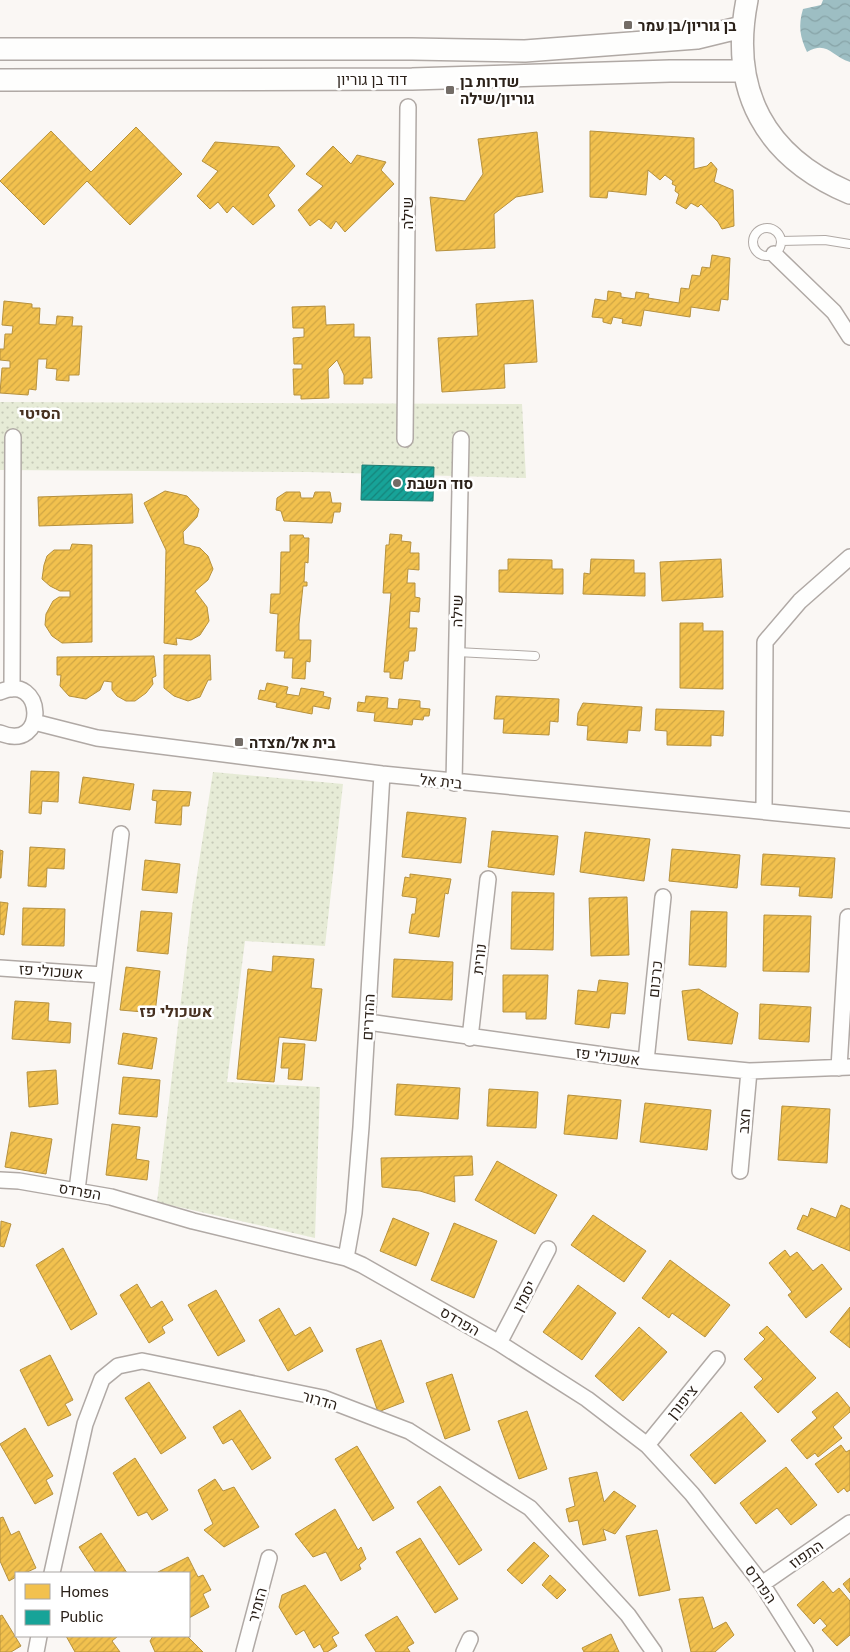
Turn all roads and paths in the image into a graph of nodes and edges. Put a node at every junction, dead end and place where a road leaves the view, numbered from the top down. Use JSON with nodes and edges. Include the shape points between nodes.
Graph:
{"nodes":[{"id":1,"x":747,"y":0,"type":"edge"},
{"id":2,"x":742,"y":27,"type":"junction"},
{"id":3,"x":0,"y":49,"type":"edge"},
{"id":4,"x":744,"y":71,"type":"junction"},
{"id":5,"x":0,"y":80,"type":"edge"},
{"id":6,"x":408,"y":107,"type":"dead end"},
{"id":7,"x":850,"y":193,"type":"edge"},
{"id":8,"x":850,"y":244,"type":"edge"},
{"id":9,"x":778,"y":247,"type":"joint"},
{"id":10,"x":850,"y":337,"type":"edge"},
{"id":11,"x":13,"y":437,"type":"dead end"},
{"id":12,"x":406,"y":439,"type":"dead end"},
{"id":13,"x":461,"y":439,"type":"dead end"},
{"id":14,"x":850,"y":557,"type":"edge"},
{"id":15,"x":457,"y":652,"type":"junction"},
{"id":16,"x":535,"y":656,"type":"dead end"},
{"id":17,"x":6,"y":691,"type":"edge"},
{"id":18,"x":34,"y":722,"type":"junction"},
{"id":19,"x":0,"y":733,"type":"edge"},
{"id":20,"x":382,"y":774,"type":"junction"},
{"id":21,"x":454,"y":783,"type":"junction"},
{"id":22,"x":764,"y":811,"type":"junction"},
{"id":23,"x":850,"y":820,"type":"edge"},
{"id":24,"x":121,"y":834,"type":"dead end"},
{"id":25,"x":488,"y":880,"type":"dead end"},
{"id":26,"x":663,"y":897,"type":"dead end"},
{"id":27,"x":848,"y":917,"type":"dead end"},
{"id":28,"x":0,"y":968,"type":"edge"},
{"id":29,"x":103,"y":975,"type":"junction"},
{"id":30,"x":368,"y":1022,"type":"junction"},
{"id":31,"x":470,"y":1038,"type":"junction"},
{"id":32,"x":646,"y":1061,"type":"junction"},
{"id":33,"x":844,"y":1068,"type":"edge"},
{"id":34,"x":749,"y":1071,"type":"junction"},
{"id":35,"x":740,"y":1171,"type":"dead end"},
{"id":36,"x":0,"y":1180,"type":"edge"},
{"id":37,"x":77,"y":1190,"type":"junction"},
{"id":38,"x":548,"y":1249,"type":"dead end"},
{"id":39,"x":346,"y":1258,"type":"junction"},
{"id":40,"x":499,"y":1342,"type":"junction"},
{"id":41,"x":717,"y":1359,"type":"dead end"},
{"id":42,"x":647,"y":1445,"type":"junction"},
{"id":43,"x":850,"y":1523,"type":"edge"},
{"id":44,"x":270,"y":1558,"type":"dead end"},
{"id":45,"x":52,"y":1572,"type":"edge"},
{"id":46,"x":762,"y":1584,"type":"junction"},
{"id":47,"x":39,"y":1637,"type":"edge"},
{"id":48,"x":36,"y":1652,"type":"edge"},
{"id":49,"x":244,"y":1652,"type":"edge"},
{"id":50,"x":654,"y":1652,"type":"edge"},
{"id":51,"x":805,"y":1652,"type":"edge"}],
"edges":[{"from":1,"to":2,"type":"main road"},
{"from":2,"to":3,"type":"main road","name":"דוד בן גוריון","via":[[697,38],[524,51]]},
{"from":2,"to":4,"type":"main road"},
{"from":4,"to":5,"type":"main road","name":"דוד בן גוריון","via":[[412,79]]},
{"from":4,"to":7,"type":"main road","via":[[760,117],[777,142],[798,164],[823,182]]},
{"from":6,"to":12,"type":"street","name":"שילה"},
{"from":8,"to":9,"type":"lane","via":[[825,240]]},
{"from":9,"to":10,"type":"street","via":[[834,312]]},
{"from":11,"to":17,"type":"street"},
{"from":13,"to":15,"type":"street","name":"שילה"},
{"from":14,"to":22,"type":"street","via":[[800,601],[765,642]]},
{"from":15,"to":16,"type":"lane"},
{"from":15,"to":21,"type":"street","name":"שילה"},
{"from":17,"to":18,"type":"street","via":[[20,690],[32,700],[36,714]]},
{"from":18,"to":19,"type":"street","via":[[30,729],[16,736]]},
{"from":18,"to":20,"type":"street","name":"בית אל","via":[[97,738]]},
{"from":20,"to":21,"type":"street","name":"בית אל"},
{"from":20,"to":30,"type":"street","name":"ההדרים"},
{"from":21,"to":22,"type":"street","name":"בית אל"},
{"from":22,"to":23,"type":"street","name":"בית אל"},
{"from":24,"to":29,"type":"street"},
{"from":25,"to":31,"type":"street","name":"נורית"},
{"from":26,"to":32,"type":"street","name":"כרכום"},
{"from":27,"to":33,"type":"street"},
{"from":28,"to":29,"type":"street","name":"אשכולי פז"},
{"from":29,"to":37,"type":"street"},
{"from":30,"to":31,"type":"street","name":"אשכולי פז"},
{"from":30,"to":39,"type":"street","name":"ההדרים","via":[[354,1213]]},
{"from":31,"to":32,"type":"street","name":"אשכולי פז"},
{"from":32,"to":34,"type":"street","name":"אשכולי פז"},
{"from":33,"to":34,"type":"street","name":"אשכולי פז"},
{"from":34,"to":35,"type":"street","name":"חצב"},
{"from":36,"to":37,"type":"street","name":"הפרדס"},
{"from":37,"to":39,"type":"street","name":"הפרדס"},
{"from":38,"to":40,"type":"street","name":"יסמין"},
{"from":39,"to":40,"type":"street","name":"הפרדס"},
{"from":40,"to":42,"type":"street","name":"הפרדס","via":[[587,1399]]},
{"from":41,"to":42,"type":"street","name":"ציפורן"},
{"from":42,"to":46,"type":"street","name":"הפרדס","via":[[692,1494]]},
{"from":43,"to":46,"type":"street","name":"התפוז"},
{"from":44,"to":49,"type":"street","name":"הזמיר"},
{"from":45,"to":50,"type":"street","name":"הדרור","via":[[85,1424],[102,1379],[118,1366],[142,1361],[323,1398],[409,1431],[530,1508],[628,1615]]},
{"from":46,"to":51,"type":"street","name":"הפרדס"},
{"from":47,"to":48,"type":"street"}]}
